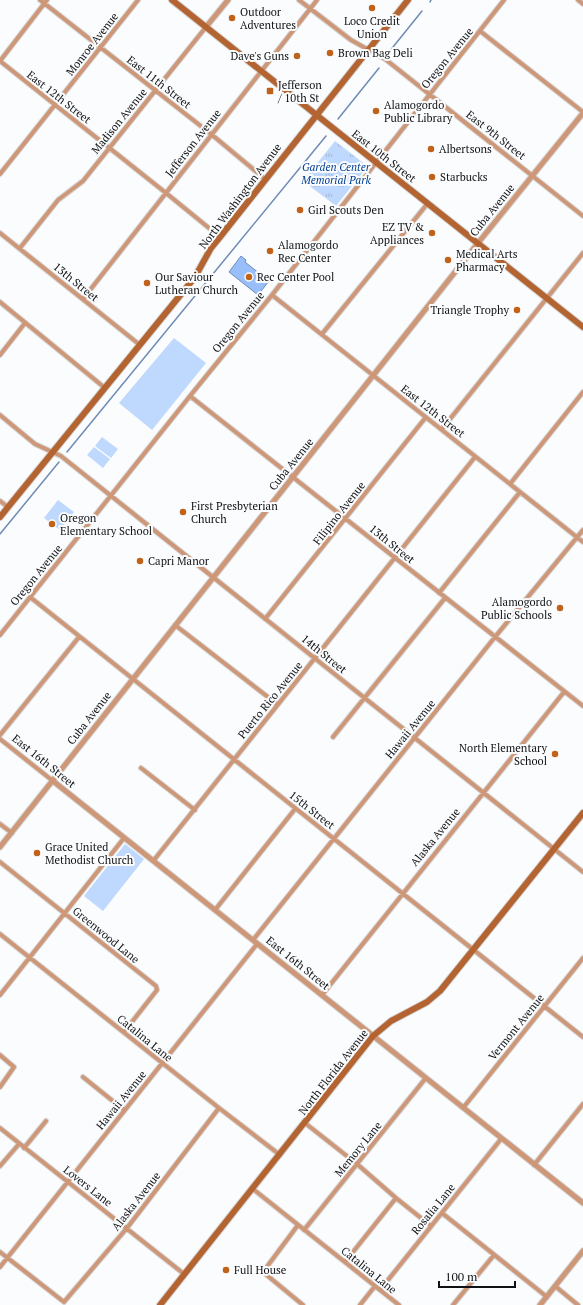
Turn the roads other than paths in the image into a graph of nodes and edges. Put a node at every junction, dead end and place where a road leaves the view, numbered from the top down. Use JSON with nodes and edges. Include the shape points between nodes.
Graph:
{"nodes":[{"id":1,"x":40,"y":0,"type":"edge"},
{"id":2,"x":138,"y":0,"type":"edge"},
{"id":3,"x":172,"y":0,"type":"edge"},
{"id":4,"x":228,"y":0,"type":"edge"},
{"id":5,"x":299,"y":0,"type":"edge"},
{"id":6,"x":317,"y":0,"type":"edge"},
{"id":7,"x":408,"y":0,"type":"edge"},
{"id":8,"x":504,"y":0,"type":"edge"},
{"id":9,"x":578,"y":0,"type":"edge"},
{"id":10,"x":46,"y":2,"type":"edge"},
{"id":11,"x":583,"y":4,"type":"edge"},
{"id":12,"x":310,"y":9,"type":"junction"},
{"id":13,"x":206,"y":27,"type":"junction"},
{"id":14,"x":480,"y":31,"type":"junction"},
{"id":15,"x":100,"y":47,"type":"junction"},
{"id":16,"x":369,"y":49,"type":"junction"},
{"id":17,"x":0,"y":61,"type":"edge"},
{"id":18,"x":261,"y":71,"type":"junction"},
{"id":19,"x":155,"y":91,"type":"junction"},
{"id":20,"x":430,"y":94,"type":"junction"},
{"id":21,"x":55,"y":105,"type":"junction"},
{"id":22,"x":583,"y":112,"type":"edge"},
{"id":23,"x":316,"y":115,"type":"junction"},
{"id":24,"x":211,"y":134,"type":"junction"},
{"id":25,"x":110,"y":148,"type":"junction"},
{"id":26,"x":376,"y":162,"type":"junction"},
{"id":27,"x":0,"y":174,"type":"edge"},
{"id":28,"x":533,"y":176,"type":"junction"},
{"id":29,"x":265,"y":179,"type":"junction"},
{"id":30,"x":166,"y":193,"type":"junction"},
{"id":31,"x":428,"y":203,"type":"junction"},
{"id":32,"x":583,"y":216,"type":"edge"},
{"id":33,"x":0,"y":233,"type":"edge"},
{"id":34,"x":220,"y":237,"type":"junction"},
{"id":35,"x":478,"y":243,"type":"junction"},
{"id":36,"x":20,"y":248,"type":"junction"},
{"id":37,"x":583,"y":252,"type":"edge"},
{"id":38,"x":272,"y":295,"type":"junction"},
{"id":39,"x":547,"y":298,"type":"junction"},
{"id":40,"x":83,"y":299,"type":"junction"},
{"id":41,"x":0,"y":302,"type":"edge"},
{"id":42,"x":26,"y":323,"type":"junction"},
{"id":43,"x":583,"y":327,"type":"edge"},
{"id":44,"x":322,"y":334,"type":"junction"},
{"id":45,"x":140,"y":345,"type":"junction"},
{"id":46,"x":0,"y":355,"type":"edge"},
{"id":47,"x":374,"y":376,"type":"junction"},
{"id":48,"x":106,"y":388,"type":"junction"},
{"id":49,"x":583,"y":392,"type":"edge"},
{"id":50,"x":190,"y":396,"type":"junction"},
{"id":51,"x":0,"y":415,"type":"edge"},
{"id":52,"x":426,"y":417,"type":"junction"},
{"id":53,"x":442,"y":429,"type":"junction"},
{"id":54,"x":53,"y":452,"type":"junction"},
{"id":55,"x":476,"y":457,"type":"junction"},
{"id":56,"x":293,"y":477,"type":"junction"},
{"id":57,"x":510,"y":484,"type":"junction"},
{"id":58,"x":520,"y":492,"type":"junction"},
{"id":59,"x":111,"y":496,"type":"junction"},
{"id":60,"x":0,"y":501,"type":"edge"},
{"id":61,"x":8,"y":507,"type":"junction"},
{"id":62,"x":0,"y":518,"type":"edge"},
{"id":63,"x":346,"y":518,"type":"junction"},
{"id":64,"x":583,"y":530,"type":"edge"},
{"id":65,"x":577,"y":537,"type":"junction"},
{"id":66,"x":583,"y":542,"type":"edge"},
{"id":67,"x":395,"y":557,"type":"junction"},
{"id":68,"x":213,"y":578,"type":"junction"},
{"id":69,"x":439,"y":593,"type":"junction"},
{"id":70,"x":30,"y":597,"type":"junction"},
{"id":71,"x":446,"y":598,"type":"junction"},
{"id":72,"x":265,"y":619,"type":"junction"},
{"id":73,"x":175,"y":625,"type":"junction"},
{"id":74,"x":0,"y":636,"type":"edge"},
{"id":75,"x":79,"y":637,"type":"junction"},
{"id":76,"x":495,"y":637,"type":"junction"},
{"id":77,"x":315,"y":658,"type":"junction"},
{"id":78,"x":133,"y":679,"type":"junction"},
{"id":79,"x":564,"y":692,"type":"junction"},
{"id":80,"x":365,"y":699,"type":"junction"},
{"id":81,"x":277,"y":704,"type":"junction"},
{"id":82,"x":583,"y":706,"type":"edge"},
{"id":83,"x":0,"y":735,"type":"edge"},
{"id":84,"x":334,"y":737,"type":"dead end"},
{"id":85,"x":414,"y":738,"type":"junction"},
{"id":86,"x":0,"y":739,"type":"edge"},
{"id":87,"x":234,"y":759,"type":"junction"},
{"id":88,"x":141,"y":768,"type":"dead end"},
{"id":89,"x":53,"y":781,"type":"junction"},
{"id":90,"x":483,"y":793,"type":"junction"},
{"id":91,"x":295,"y":809,"type":"junction"},
{"id":92,"x":195,"y":810,"type":"junction"},
{"id":93,"x":583,"y":813,"type":"edge"},
{"id":94,"x":0,"y":824,"type":"edge"},
{"id":95,"x":12,"y":833,"type":"junction"},
{"id":96,"x":124,"y":838,"type":"junction"},
{"id":97,"x":333,"y":838,"type":"junction"},
{"id":98,"x":0,"y":847,"type":"edge"},
{"id":99,"x":554,"y":849,"type":"junction"},
{"id":100,"x":154,"y":860,"type":"junction"},
{"id":101,"x":0,"y":862,"type":"edge"},
{"id":102,"x":583,"y":872,"type":"edge"},
{"id":103,"x":402,"y":894,"type":"junction"},
{"id":104,"x":215,"y":910,"type":"junction"},
{"id":105,"x":64,"y":912,"type":"junction"},
{"id":106,"x":0,"y":934,"type":"edge"},
{"id":107,"x":255,"y":942,"type":"junction"},
{"id":108,"x":474,"y":950,"type":"junction"},
{"id":109,"x":30,"y":957,"type":"junction"},
{"id":110,"x":583,"y":958,"type":"edge"},
{"id":111,"x":0,"y":995,"type":"edge"},
{"id":112,"x":322,"y":995,"type":"junction"},
{"id":113,"x":544,"y":1006,"type":"junction"},
{"id":114,"x":124,"y":1032,"type":"junction"},
{"id":115,"x":373,"y":1036,"type":"junction"},
{"id":116,"x":583,"y":1037,"type":"edge"},
{"id":117,"x":0,"y":1055,"type":"edge"},
{"id":118,"x":162,"y":1063,"type":"junction"},
{"id":119,"x":84,"y":1077,"type":"dead end"},
{"id":120,"x":425,"y":1079,"type":"junction"},
{"id":121,"x":0,"y":1086,"type":"edge"},
{"id":122,"x":583,"y":1104,"type":"edge"},
{"id":123,"x":219,"y":1108,"type":"junction"},
{"id":124,"x":463,"y":1108,"type":"junction"},
{"id":125,"x":124,"y":1110,"type":"junction"},
{"id":126,"x":46,"y":1121,"type":"dead end"},
{"id":127,"x":305,"y":1124,"type":"junction"},
{"id":128,"x":0,"y":1128,"type":"edge"},
{"id":129,"x":501,"y":1139,"type":"junction"},
{"id":130,"x":19,"y":1144,"type":"junction"},
{"id":131,"x":24,"y":1148,"type":"junction"},
{"id":132,"x":280,"y":1154,"type":"junction"},
{"id":133,"x":357,"y":1164,"type":"junction"},
{"id":134,"x":534,"y":1165,"type":"junction"},
{"id":135,"x":0,"y":1166,"type":"edge"},
{"id":136,"x":68,"y":1182,"type":"junction"},
{"id":137,"x":253,"y":1189,"type":"junction"},
{"id":138,"x":396,"y":1198,"type":"junction"},
{"id":139,"x":583,"y":1203,"type":"edge"},
{"id":140,"x":442,"y":1212,"type":"junction"},
{"id":141,"x":298,"y":1225,"type":"junction"},
{"id":142,"x":431,"y":1226,"type":"junction"},
{"id":143,"x":127,"y":1228,"type":"junction"},
{"id":144,"x":304,"y":1230,"type":"junction"},
{"id":145,"x":583,"y":1251,"type":"edge"},
{"id":146,"x":0,"y":1252,"type":"edge"},
{"id":147,"x":494,"y":1254,"type":"junction"},
{"id":148,"x":7,"y":1258,"type":"junction"},
{"id":149,"x":345,"y":1262,"type":"junction"},
{"id":150,"x":0,"y":1267,"type":"edge"},
{"id":151,"x":184,"y":1274,"type":"junction"},
{"id":152,"x":375,"y":1286,"type":"junction"},
{"id":153,"x":555,"y":1286,"type":"junction"},
{"id":154,"x":380,"y":1290,"type":"junction"},
{"id":155,"x":547,"y":1297,"type":"junction"},
{"id":156,"x":160,"y":1305,"type":"edge"},
{"id":157,"x":303,"y":1305,"type":"edge"},
{"id":158,"x":360,"y":1305,"type":"edge"},
{"id":159,"x":399,"y":1305,"type":"edge"},
{"id":160,"x":454,"y":1305,"type":"edge"},
{"id":161,"x":540,"y":1305,"type":"edge"},
{"id":162,"x":578,"y":1305,"type":"edge"}],
"edges":[{"from":1,"to":10,"type":"street","name":"East 11th Street"},
{"from":2,"to":15,"type":"street","name":"Monroe Avenue"},
{"from":3,"to":13,"type":"main road","name":"East 10th Street"},
{"from":4,"to":13,"type":"street","name":"Madison Avenue"},
{"from":5,"to":12,"type":"street","name":"East 9th Street"},
{"from":6,"to":12,"type":"street","name":"Jefferson Avenue"},
{"from":7,"to":16,"type":"main road","name":"North Washington Avenue"},
{"from":8,"to":14,"type":"street","name":"Oregon Avenue"},
{"from":9,"to":11,"type":"street"},
{"from":10,"to":15,"type":"street","name":"East 11th Street"},
{"from":10,"to":17,"type":"street"},
{"from":12,"to":16,"type":"street","name":"East 9th Street","via":[[351,40]]},
{"from":12,"to":18,"type":"street","name":"Jefferson Avenue"},
{"from":13,"to":18,"type":"main road","name":"East 10th Street"},
{"from":13,"to":19,"type":"street","name":"Madison Avenue"},
{"from":14,"to":20,"type":"street","name":"Oregon Avenue"},
{"from":14,"to":22,"type":"street"},
{"from":15,"to":19,"type":"street","name":"East 11th Street"},
{"from":15,"to":21,"type":"street","name":"Monroe Avenue"},
{"from":16,"to":20,"type":"street","name":"East 9th Street","via":[[386,59]]},
{"from":16,"to":23,"type":"main road","name":"North Washington Avenue"},
{"from":17,"to":21,"type":"street","name":"East 12th Street"},
{"from":18,"to":23,"type":"main road","name":"East 10th Street"},
{"from":18,"to":24,"type":"street","name":"Jefferson Avenue"},
{"from":19,"to":24,"type":"street","name":"East 11th Street"},
{"from":19,"to":25,"type":"street","name":"Madison Avenue"},
{"from":20,"to":26,"type":"street","name":"Oregon Avenue"},
{"from":20,"to":28,"type":"street","name":"East 9th Street"},
{"from":21,"to":25,"type":"street","name":"East 12th Street"},
{"from":21,"to":27,"type":"street","name":"Monroe Avenue"},
{"from":22,"to":28,"type":"street","name":"Cuba Avenue"},
{"from":23,"to":26,"type":"main road","name":"East 10th Street"},
{"from":23,"to":29,"type":"main road","name":"North Washington Avenue"},
{"from":24,"to":29,"type":"street","name":"East 11th Street"},
{"from":24,"to":30,"type":"street","name":"Jefferson Avenue"},
{"from":25,"to":30,"type":"street","name":"East 12th Street"},
{"from":25,"to":36,"type":"street","name":"Madison Avenue","via":[[83,181],[58,200]]},
{"from":26,"to":31,"type":"main road","name":"East 10th Street"},
{"from":26,"to":38,"type":"street","name":"Oregon Avenue"},
{"from":28,"to":32,"type":"street","name":"East 9th Street"},
{"from":28,"to":35,"type":"street","name":"Cuba Avenue"},
{"from":29,"to":34,"type":"main road","name":"North Washington Avenue"},
{"from":30,"to":34,"type":"street","name":"East 12th Street"},
{"from":30,"to":40,"type":"street","name":"Jefferson Avenue"},
{"from":31,"to":35,"type":"main road","name":"East 10th Street"},
{"from":31,"to":44,"type":"street"},
{"from":33,"to":36,"type":"street","name":"13th Street"},
{"from":34,"to":45,"type":"main road","name":"North Washington Avenue","via":[[195,277]]},
{"from":35,"to":39,"type":"main road","name":"East 10th Street"},
{"from":35,"to":47,"type":"street","name":"Cuba Avenue"},
{"from":36,"to":40,"type":"street","name":"13th Street"},
{"from":37,"to":39,"type":"street"},
{"from":38,"to":44,"type":"street","name":"East 12th Street"},
{"from":38,"to":50,"type":"street","name":"Oregon Avenue"},
{"from":39,"to":43,"type":"main road","name":"East 10th Street"},
{"from":39,"to":53,"type":"street"},
{"from":40,"to":45,"type":"street","name":"13th Street"},
{"from":41,"to":42,"type":"street"},
{"from":42,"to":46,"type":"street"},
{"from":42,"to":48,"type":"street"},
{"from":44,"to":47,"type":"street","name":"East 12th Street"},
{"from":45,"to":48,"type":"main road","name":"North Washington Avenue"},
{"from":47,"to":52,"type":"street","name":"East 12th Street"},
{"from":47,"to":56,"type":"street","name":"Cuba Avenue"},
{"from":48,"to":54,"type":"main road","name":"North Washington Avenue"},
{"from":49,"to":57,"type":"street"},
{"from":50,"to":56,"type":"street","name":"13th Street"},
{"from":50,"to":59,"type":"street","name":"Oregon Avenue"},
{"from":51,"to":54,"type":"street","name":"14th Street","via":[[35,444]]},
{"from":52,"to":53,"type":"street","name":"East 12th Street"},
{"from":52,"to":63,"type":"street","name":"Filipino Avenue"},
{"from":53,"to":55,"type":"street","name":"East 12th Street"},
{"from":54,"to":59,"type":"street","name":"14th Street"},
{"from":54,"to":61,"type":"main road","name":"North Washington Avenue"},
{"from":55,"to":57,"type":"street","name":"East 12th Street"},
{"from":55,"to":67,"type":"street","name":"Puerto Rico Avenue"},
{"from":56,"to":63,"type":"street","name":"13th Street"},
{"from":56,"to":68,"type":"street","name":"Cuba Avenue"},
{"from":57,"to":58,"type":"street","name":"East 12th Street"},
{"from":58,"to":65,"type":"street","name":"East 12th Street"},
{"from":58,"to":69,"type":"street"},
{"from":59,"to":68,"type":"street","name":"14th Street"},
{"from":59,"to":70,"type":"street","name":"Oregon Avenue"},
{"from":60,"to":61,"type":"street"},
{"from":61,"to":62,"type":"main road","name":"North Washington Avenue"},
{"from":63,"to":67,"type":"street","name":"13th Street"},
{"from":63,"to":72,"type":"street","name":"Filipino Avenue"},
{"from":64,"to":65,"type":"street","name":"Hawaii Avenue"},
{"from":65,"to":66,"type":"street","name":"East 12th Street"},
{"from":65,"to":76,"type":"street","name":"Hawaii Avenue"},
{"from":67,"to":69,"type":"street","name":"13th Street"},
{"from":67,"to":77,"type":"street","name":"Puerto Rico Avenue"},
{"from":68,"to":72,"type":"street","name":"14th Street"},
{"from":68,"to":73,"type":"street","name":"Cuba Avenue"},
{"from":69,"to":71,"type":"street","name":"13th Street"},
{"from":70,"to":74,"type":"street","name":"Oregon Avenue"},
{"from":70,"to":75,"type":"street","name":"15th Street"},
{"from":71,"to":76,"type":"street","name":"13th Street"},
{"from":71,"to":80,"type":"street"},
{"from":72,"to":77,"type":"street","name":"14th Street"},
{"from":73,"to":78,"type":"street","name":"Cuba Avenue"},
{"from":73,"to":81,"type":"street"},
{"from":75,"to":78,"type":"street","name":"15th Street"},
{"from":75,"to":83,"type":"street"},
{"from":76,"to":79,"type":"street","name":"13th Street"},
{"from":76,"to":85,"type":"street","name":"Hawaii Avenue"},
{"from":77,"to":80,"type":"street","name":"14th Street"},
{"from":77,"to":81,"type":"street","name":"Puerto Rico Avenue"},
{"from":78,"to":87,"type":"street","name":"15th Street"},
{"from":78,"to":89,"type":"street","name":"Cuba Avenue"},
{"from":79,"to":82,"type":"street","name":"13th Street"},
{"from":79,"to":90,"type":"street","name":"Alaska Avenue"},
{"from":80,"to":84,"type":"street"},
{"from":80,"to":85,"type":"street","name":"14th Street"},
{"from":81,"to":87,"type":"street","name":"Puerto Rico Avenue"},
{"from":85,"to":90,"type":"street","name":"14th Street"},
{"from":85,"to":97,"type":"street","name":"Hawaii Avenue"},
{"from":86,"to":89,"type":"street","name":"East 16th Street"},
{"from":87,"to":91,"type":"street","name":"15th Street"},
{"from":87,"to":92,"type":"street","name":"Puerto Rico Avenue"},
{"from":88,"to":92,"type":"street"},
{"from":89,"to":95,"type":"street","name":"Cuba Avenue"},
{"from":89,"to":96,"type":"street","name":"East 16th Street"},
{"from":90,"to":99,"type":"street","name":"14th Street"},
{"from":90,"to":103,"type":"street","name":"Alaska Avenue"},
{"from":91,"to":97,"type":"street","name":"15th Street"},
{"from":91,"to":104,"type":"street"},
{"from":92,"to":100,"type":"street","name":"Puerto Rico Avenue"},
{"from":93,"to":99,"type":"main road","name":"North Florida Avenue"},
{"from":94,"to":95,"type":"street"},
{"from":95,"to":98,"type":"street","name":"Cuba Avenue"},
{"from":96,"to":100,"type":"street","name":"East 16th Street"},
{"from":96,"to":105,"type":"street"},
{"from":97,"to":103,"type":"street","name":"15th Street"},
{"from":97,"to":107,"type":"street","name":"Hawaii Avenue"},
{"from":99,"to":102,"type":"street","name":"14th Street"},
{"from":99,"to":108,"type":"main road","name":"North Florida Avenue"},
{"from":100,"to":104,"type":"street","name":"East 16th Street"},
{"from":101,"to":105,"type":"street","name":"Greenwood Lane"},
{"from":103,"to":108,"type":"street","name":"15th Street"},
{"from":103,"to":112,"type":"street","name":"Alaska Avenue"},
{"from":104,"to":107,"type":"street","name":"East 16th Street"},
{"from":105,"to":109,"type":"street"},
{"from":105,"to":114,"type":"street","name":"Greenwood Lane","via":[[156,986],[157,990]]},
{"from":106,"to":109,"type":"street","name":"Catalina Lane"},
{"from":107,"to":112,"type":"street","name":"East 16th Street"},
{"from":107,"to":118,"type":"street","name":"Hawaii Avenue"},
{"from":108,"to":113,"type":"street","name":"15th Street"},
{"from":108,"to":115,"type":"main road","name":"North Florida Avenue","via":[[440,991]]},
{"from":109,"to":111,"type":"street"},
{"from":109,"to":114,"type":"street","name":"Catalina Lane"},
{"from":110,"to":113,"type":"street","name":"Vermont Avenue"},
{"from":112,"to":115,"type":"street","name":"East 16th Street"},
{"from":113,"to":116,"type":"street","name":"15th Street"},
{"from":113,"to":124,"type":"street","name":"Vermont Avenue"},
{"from":114,"to":118,"type":"street","name":"Catalina Lane"},
{"from":115,"to":120,"type":"street","name":"East 16th Street"},
{"from":115,"to":127,"type":"main road","name":"North Florida Avenue"},
{"from":117,"to":121,"type":"street","via":[[14,1067]]},
{"from":118,"to":123,"type":"street","name":"Catalina Lane"},
{"from":118,"to":125,"type":"street","name":"Hawaii Avenue"},
{"from":119,"to":125,"type":"street"},
{"from":120,"to":124,"type":"street","name":"East 16th Street"},
{"from":120,"to":133,"type":"street","name":"Memory Lane"},
{"from":122,"to":134,"type":"street"},
{"from":123,"to":132,"type":"street","name":"Catalina Lane"},
{"from":123,"to":143,"type":"street","name":"Alaska Avenue"},
{"from":124,"to":129,"type":"street","name":"East 16th Street"},
{"from":125,"to":136,"type":"street","name":"Hawaii Avenue"},
{"from":126,"to":131,"type":"street"},
{"from":127,"to":132,"type":"main road","name":"North Florida Avenue"},
{"from":127,"to":133,"type":"street"},
{"from":128,"to":130,"type":"street","name":"Lovers Lane"},
{"from":129,"to":134,"type":"street","name":"East 16th Street"},
{"from":129,"to":140,"type":"street","name":"Rosalia Lane"},
{"from":130,"to":131,"type":"street","name":"Lovers Lane"},
{"from":130,"to":135,"type":"street"},
{"from":131,"to":136,"type":"street","name":"Lovers Lane"},
{"from":132,"to":137,"type":"main road","name":"North Florida Avenue"},
{"from":133,"to":138,"type":"street"},
{"from":133,"to":144,"type":"street","name":"Memory Lane"},
{"from":134,"to":139,"type":"street","name":"East 16th Street"},
{"from":136,"to":143,"type":"street","name":"Lovers Lane"},
{"from":136,"to":148,"type":"street","name":"Hawaii Avenue"},
{"from":137,"to":141,"type":"street","name":"Catalina Lane"},
{"from":137,"to":151,"type":"main road","name":"North Florida Avenue"},
{"from":138,"to":142,"type":"street"},
{"from":138,"to":149,"type":"street"},
{"from":140,"to":142,"type":"street","name":"Rosalia Lane"},
{"from":140,"to":147,"type":"street"},
{"from":141,"to":144,"type":"street","name":"Catalina Lane"},
{"from":141,"to":157,"type":"street","via":[[263,1272]]},
{"from":142,"to":154,"type":"street","name":"Rosalia Lane"},
{"from":143,"to":148,"type":"street","name":"Alaska Avenue","via":[[64,1302]]},
{"from":143,"to":151,"type":"street","name":"Lovers Lane"},
{"from":144,"to":149,"type":"street","name":"Catalina Lane"},
{"from":145,"to":153,"type":"street"},
{"from":146,"to":148,"type":"street"},
{"from":147,"to":155,"type":"street"},
{"from":147,"to":160,"type":"street"},
{"from":148,"to":150,"type":"street","name":"Hawaii Avenue"},
{"from":149,"to":152,"type":"street","name":"Catalina Lane"},
{"from":151,"to":156,"type":"main road","name":"North Florida Avenue"},
{"from":152,"to":154,"type":"street","name":"Catalina Lane"},
{"from":152,"to":158,"type":"street"},
{"from":153,"to":155,"type":"street"},
{"from":153,"to":162,"type":"street"},
{"from":154,"to":159,"type":"street","name":"Catalina Lane"},
{"from":155,"to":161,"type":"street"}]}
